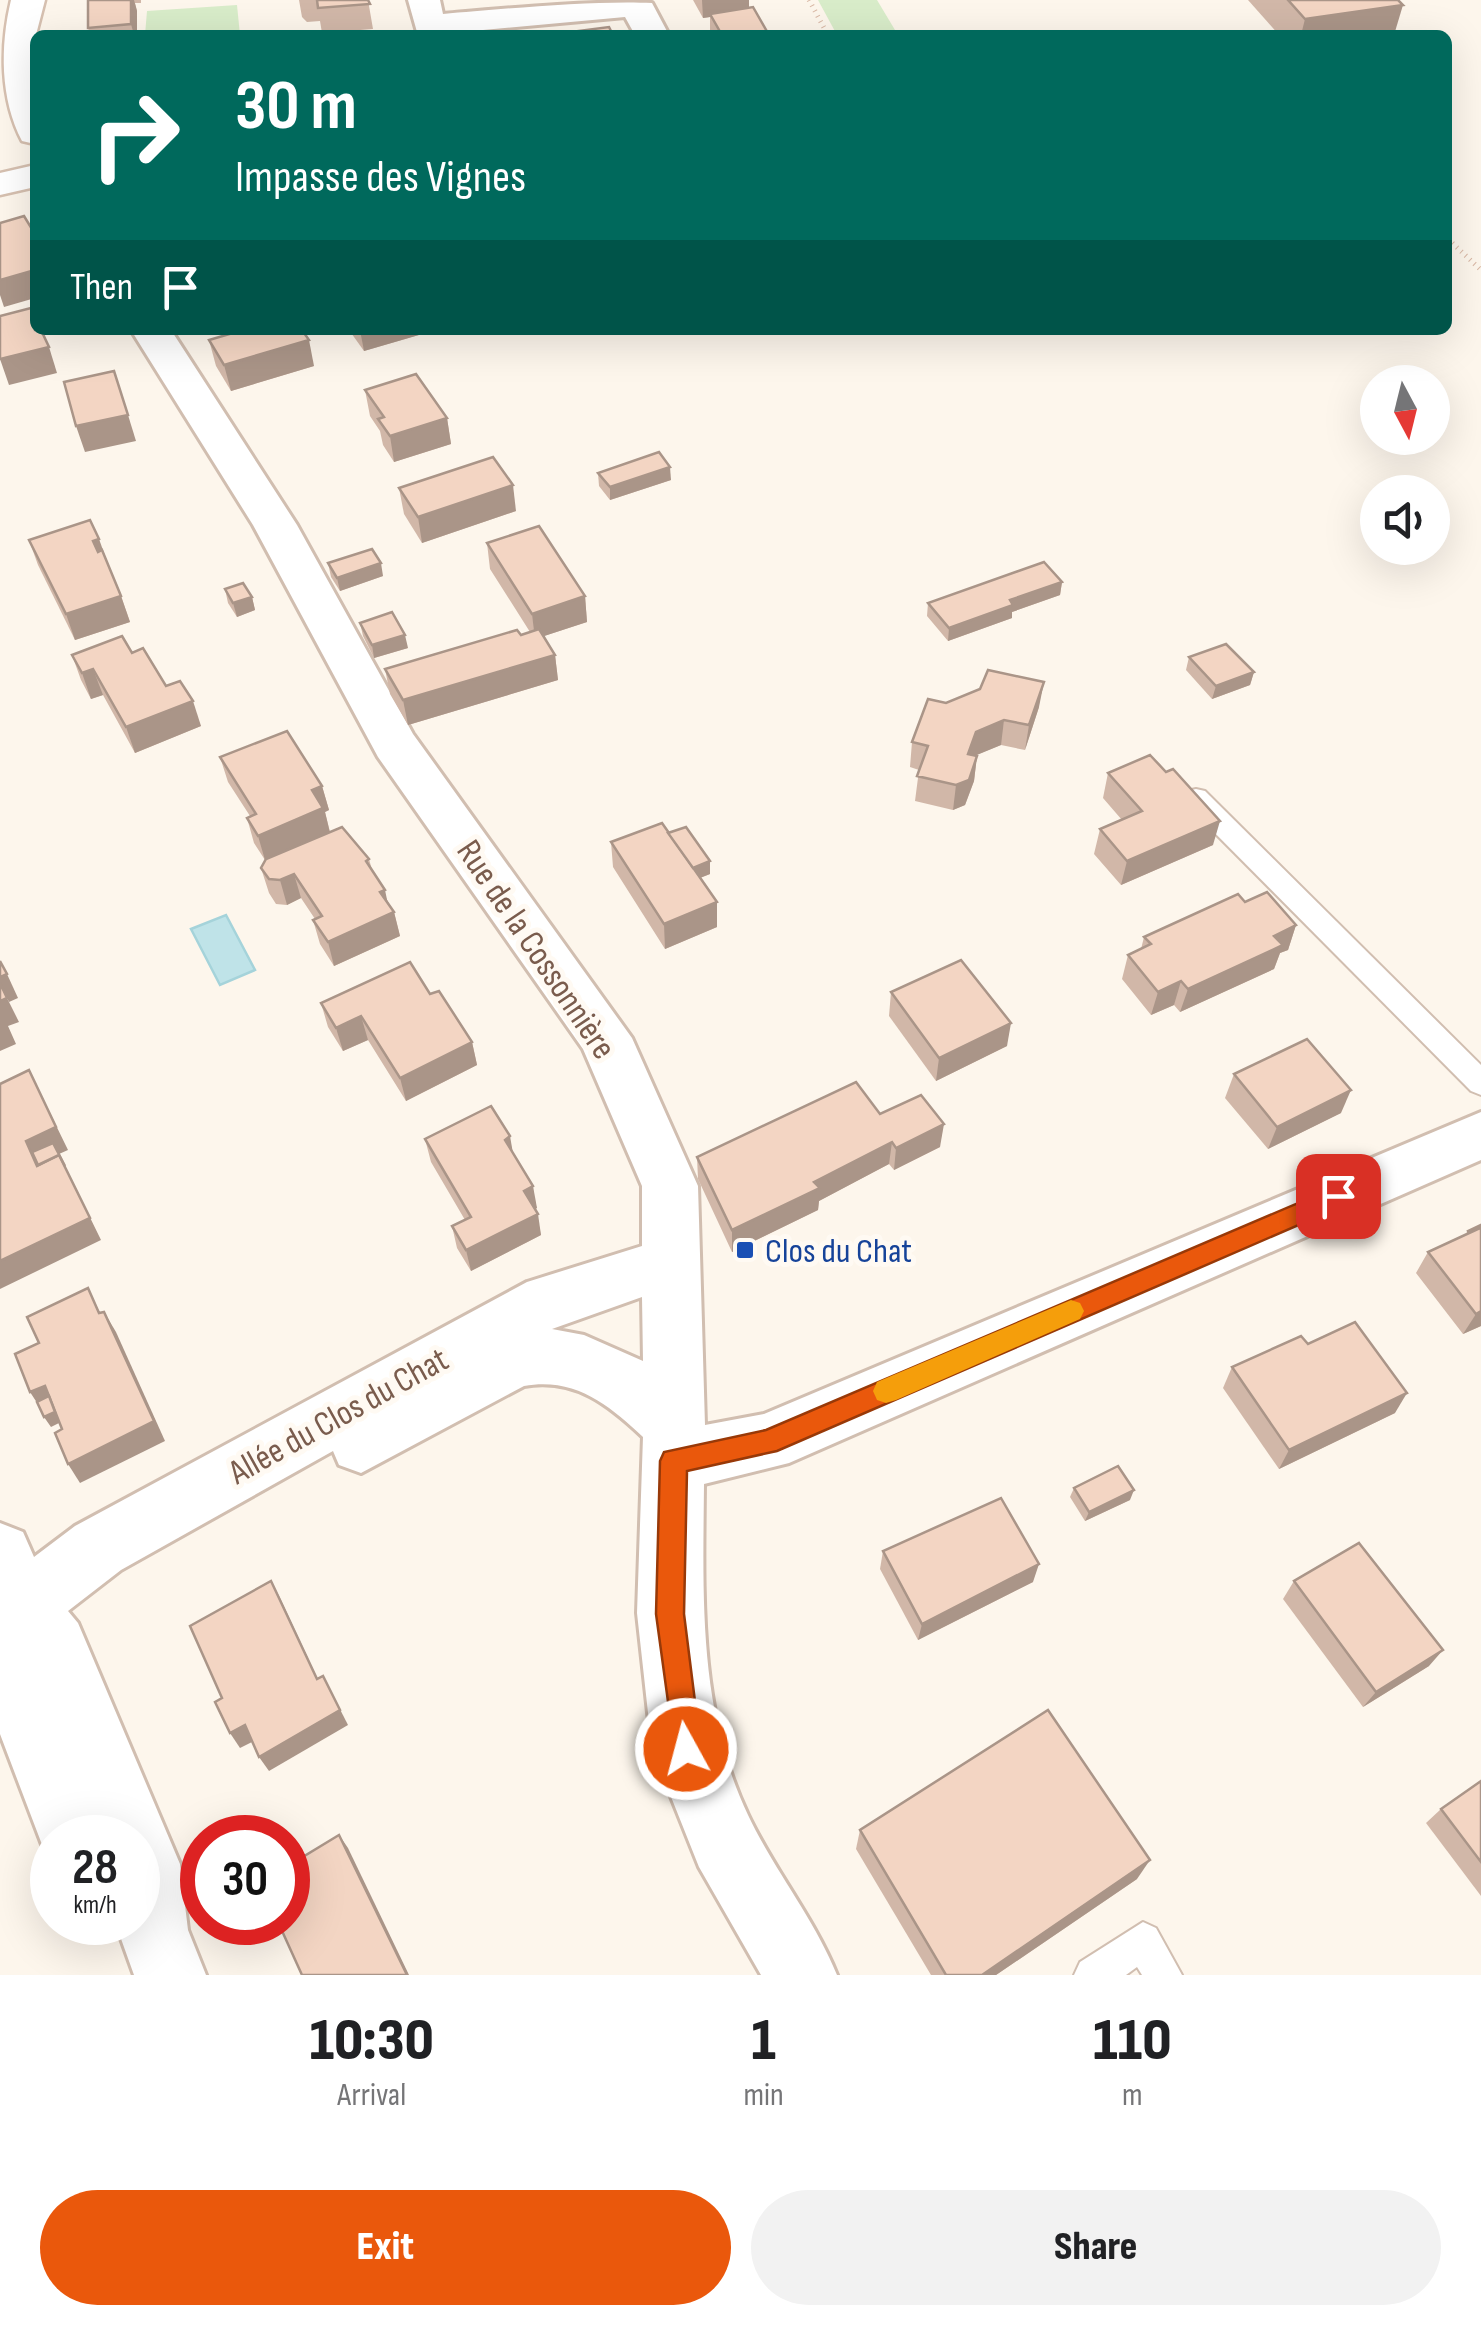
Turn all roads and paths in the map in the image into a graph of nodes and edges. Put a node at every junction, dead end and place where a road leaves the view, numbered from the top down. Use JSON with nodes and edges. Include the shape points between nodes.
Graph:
{"nodes":[{"id":1,"x":28,"y":0,"type":"edge"},
{"id":2,"x":424,"y":0,"type":"edge"},
{"id":3,"x":809,"y":0,"type":"edge"},
{"id":4,"x":650,"y":30,"type":"edge"},
{"id":5,"x":825,"y":30,"type":"edge"},
{"id":6,"x":30,"y":121,"type":"edge"},
{"id":7,"x":30,"y":177,"type":"edge"},
{"id":8,"x":0,"y":184,"type":"edge"},
{"id":9,"x":1452,"y":243,"type":"edge"},
{"id":10,"x":1481,"y":270,"type":"edge"},
{"id":11,"x":165,"y":335,"type":"edge"},
{"id":12,"x":1180,"y":782,"type":"edge"},
{"id":13,"x":1481,"y":1084,"type":"edge"},
{"id":14,"x":1481,"y":1135,"type":"edge"},
{"id":15,"x":674,"y":1264,"type":"junction"},
{"id":16,"x":674,"y":1444,"type":"junction"},
{"id":17,"x":11,"y":1580,"type":"edge"},
{"id":18,"x":65,"y":1815,"type":"edge"},
{"id":19,"x":125,"y":1815,"type":"edge"},
{"id":20,"x":801,"y":1975,"type":"edge"},
{"id":21,"x":1093,"y":1975,"type":"edge"},
{"id":22,"x":1163,"y":1975,"type":"edge"}],
"edges":[{"from":1,"to":6,"type":"street","via":[[10,50],[12,76]]},
{"from":2,"to":4,"type":"street","via":[[429,25],[625,7],[640,10]]},
{"from":3,"to":5,"type":"path"},
{"from":7,"to":8,"type":"street"},
{"from":9,"to":10,"type":"path"},
{"from":11,"to":15,"type":"street","name":"Rue de la Cossonnière","via":[[395,745],[604,1038],[670,1186]]},
{"from":12,"to":13,"type":"lane"},
{"from":14,"to":16,"type":"street","via":[[768,1442]]},
{"from":15,"to":16,"type":"street","name":"Rue de la Cossonnière"},
{"from":15,"to":17,"type":"street","name":"Allée du Clos du Chat","via":[[532,1310],[98,1548]]},
{"from":16,"to":17,"type":"street","name":"Allée du Clos du Chat","via":[[629,1384],[584,1362],[545,1356],[514,1361],[117,1576]]},
{"from":16,"to":20,"type":"street","name":"Rue de la Cossonnière","via":[[670,1614],[686,1749],[724,1842]]},
{"from":17,"to":18,"type":"street","via":[[15,1685]]},
{"from":17,"to":19,"type":"street","via":[[55,1646]]},
{"from":21,"to":22,"type":"lane","via":[[1143,1941]]}]}
